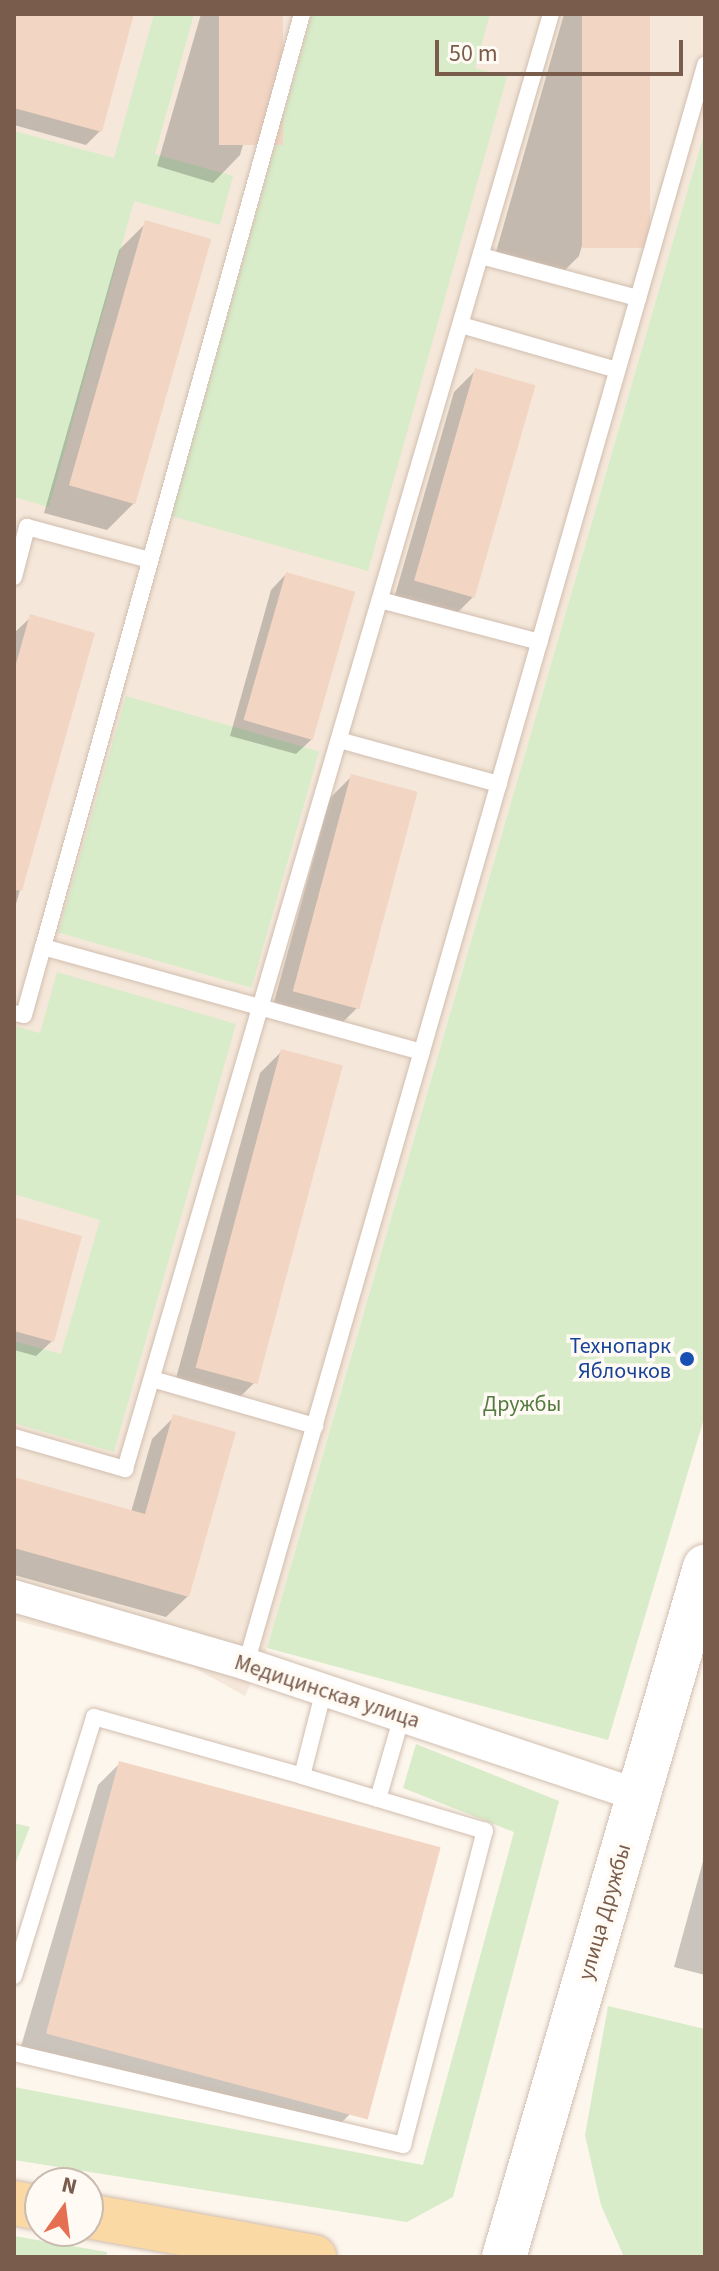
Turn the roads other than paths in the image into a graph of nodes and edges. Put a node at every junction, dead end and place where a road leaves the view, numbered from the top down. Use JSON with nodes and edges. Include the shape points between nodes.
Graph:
{"nodes":[{"id":1,"x":302,"y":14,"type":"edge"},
{"id":2,"x":551,"y":14,"type":"edge"},
{"id":3,"x":705,"y":65,"type":"edge"},
{"id":4,"x":481,"y":256,"type":"junction"},
{"id":5,"x":638,"y":298,"type":"junction"},
{"id":6,"x":461,"y":325,"type":"junction"},
{"id":7,"x":617,"y":370,"type":"junction"},
{"id":8,"x":149,"y":560,"type":"junction"},
{"id":9,"x":14,"y":577,"type":"edge"},
{"id":10,"x":380,"y":600,"type":"junction"},
{"id":11,"x":540,"y":642,"type":"junction"},
{"id":12,"x":339,"y":740,"type":"junction"},
{"id":13,"x":499,"y":784,"type":"junction"},
{"id":14,"x":43,"y":947,"type":"junction"},
{"id":15,"x":260,"y":1010,"type":"junction"},
{"id":16,"x":14,"y":1013,"type":"edge"},
{"id":17,"x":422,"y":1052,"type":"junction"},
{"id":18,"x":152,"y":1379,"type":"junction"},
{"id":19,"x":315,"y":1426,"type":"junction"},
{"id":20,"x":14,"y":1437,"type":"edge"},
{"id":21,"x":705,"y":1567,"type":"edge"},
{"id":22,"x":14,"y":1596,"type":"edge"},
{"id":23,"x":246,"y":1664,"type":"junction"},
{"id":24,"x":324,"y":1690,"type":"junction"},
{"id":25,"x":402,"y":1716,"type":"junction"},
{"id":26,"x":302,"y":1776,"type":"junction"},
{"id":27,"x":638,"y":1795,"type":"junction"},
{"id":28,"x":378,"y":1799,"type":"junction"},
{"id":29,"x":14,"y":1976,"type":"edge"},
{"id":30,"x":14,"y":2053,"type":"edge"},
{"id":31,"x":104,"y":2219,"type":"edge"},
{"id":32,"x":314,"y":2257,"type":"edge"},
{"id":33,"x":504,"y":2257,"type":"edge"}],
"edges":[{"from":1,"to":8,"type":"lane"},
{"from":2,"to":4,"type":"lane"},
{"from":3,"to":5,"type":"lane"},
{"from":4,"to":5,"type":"lane"},
{"from":4,"to":6,"type":"lane"},
{"from":5,"to":7,"type":"lane"},
{"from":6,"to":7,"type":"lane"},
{"from":6,"to":10,"type":"lane"},
{"from":7,"to":11,"type":"lane"},
{"from":8,"to":9,"type":"lane","via":[[27,527]]},
{"from":8,"to":14,"type":"lane"},
{"from":10,"to":11,"type":"lane"},
{"from":10,"to":12,"type":"lane"},
{"from":11,"to":13,"type":"lane"},
{"from":12,"to":13,"type":"lane"},
{"from":12,"to":15,"type":"lane"},
{"from":13,"to":17,"type":"lane"},
{"from":14,"to":15,"type":"lane"},
{"from":14,"to":16,"type":"lane","via":[[24,1015]]},
{"from":15,"to":17,"type":"lane"},
{"from":15,"to":18,"type":"lane"},
{"from":17,"to":19,"type":"lane"},
{"from":18,"to":19,"type":"lane"},
{"from":18,"to":20,"type":"lane","via":[[125,1469]]},
{"from":19,"to":23,"type":"lane"},
{"from":21,"to":27,"type":"main road","name":"улица Дружбы"},
{"from":22,"to":23,"type":"street","name":"Медицинская улица"},
{"from":23,"to":24,"type":"street","name":"Медицинская улица"},
{"from":24,"to":25,"type":"street","name":"Медицинская улица"},
{"from":24,"to":26,"type":"lane"},
{"from":25,"to":27,"type":"street","name":"Медицинская улица"},
{"from":25,"to":28,"type":"lane"},
{"from":26,"to":28,"type":"lane"},
{"from":26,"to":29,"type":"lane","via":[[94,1717]]},
{"from":27,"to":33,"type":"main road","name":"улица Дружбы"},
{"from":28,"to":30,"type":"lane","via":[[485,1831],[403,2145]]},
{"from":31,"to":32,"type":"main road"}]}
